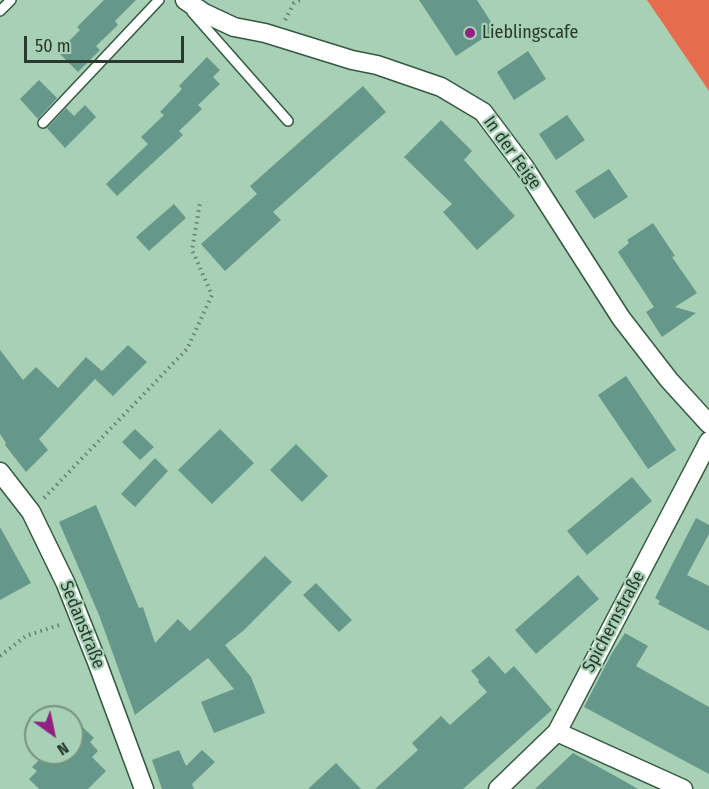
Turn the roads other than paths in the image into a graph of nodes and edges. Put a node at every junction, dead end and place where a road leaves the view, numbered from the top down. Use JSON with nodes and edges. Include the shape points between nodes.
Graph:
{"nodes":[{"id":1,"x":11,"y":0,"type":"edge"},
{"id":2,"x":159,"y":0,"type":"edge"},
{"id":3,"x":183,"y":0,"type":"edge"},
{"id":4,"x":0,"y":11,"type":"edge"},
{"id":5,"x":288,"y":121,"type":"dead end"},
{"id":6,"x":43,"y":123,"type":"dead end"},
{"id":7,"x":709,"y":424,"type":"edge"},
{"id":8,"x":709,"y":441,"type":"edge"},
{"id":9,"x":0,"y":472,"type":"edge"},
{"id":10,"x":557,"y":732,"type":"junction"},
{"id":11,"x":144,"y":789,"type":"edge"},
{"id":12,"x":498,"y":789,"type":"edge"},
{"id":13,"x":682,"y":789,"type":"edge"}],
"edges":[{"from":1,"to":4,"type":"lane"},
{"from":2,"to":6,"type":"lane"},
{"from":3,"to":5,"type":"lane","name":"In der Feige"},
{"from":3,"to":7,"type":"street","name":"In der Feige","via":[[234,27],[377,65],[441,87],[483,112],[525,168],[621,318]]},
{"from":8,"to":10,"type":"street","name":"Spichernstraße"},
{"from":9,"to":11,"type":"street","name":"Sedanstraße","via":[[31,512],[66,584]]},
{"from":10,"to":12,"type":"street","name":"Spichernstraße"},
{"from":10,"to":13,"type":"street"}]}
